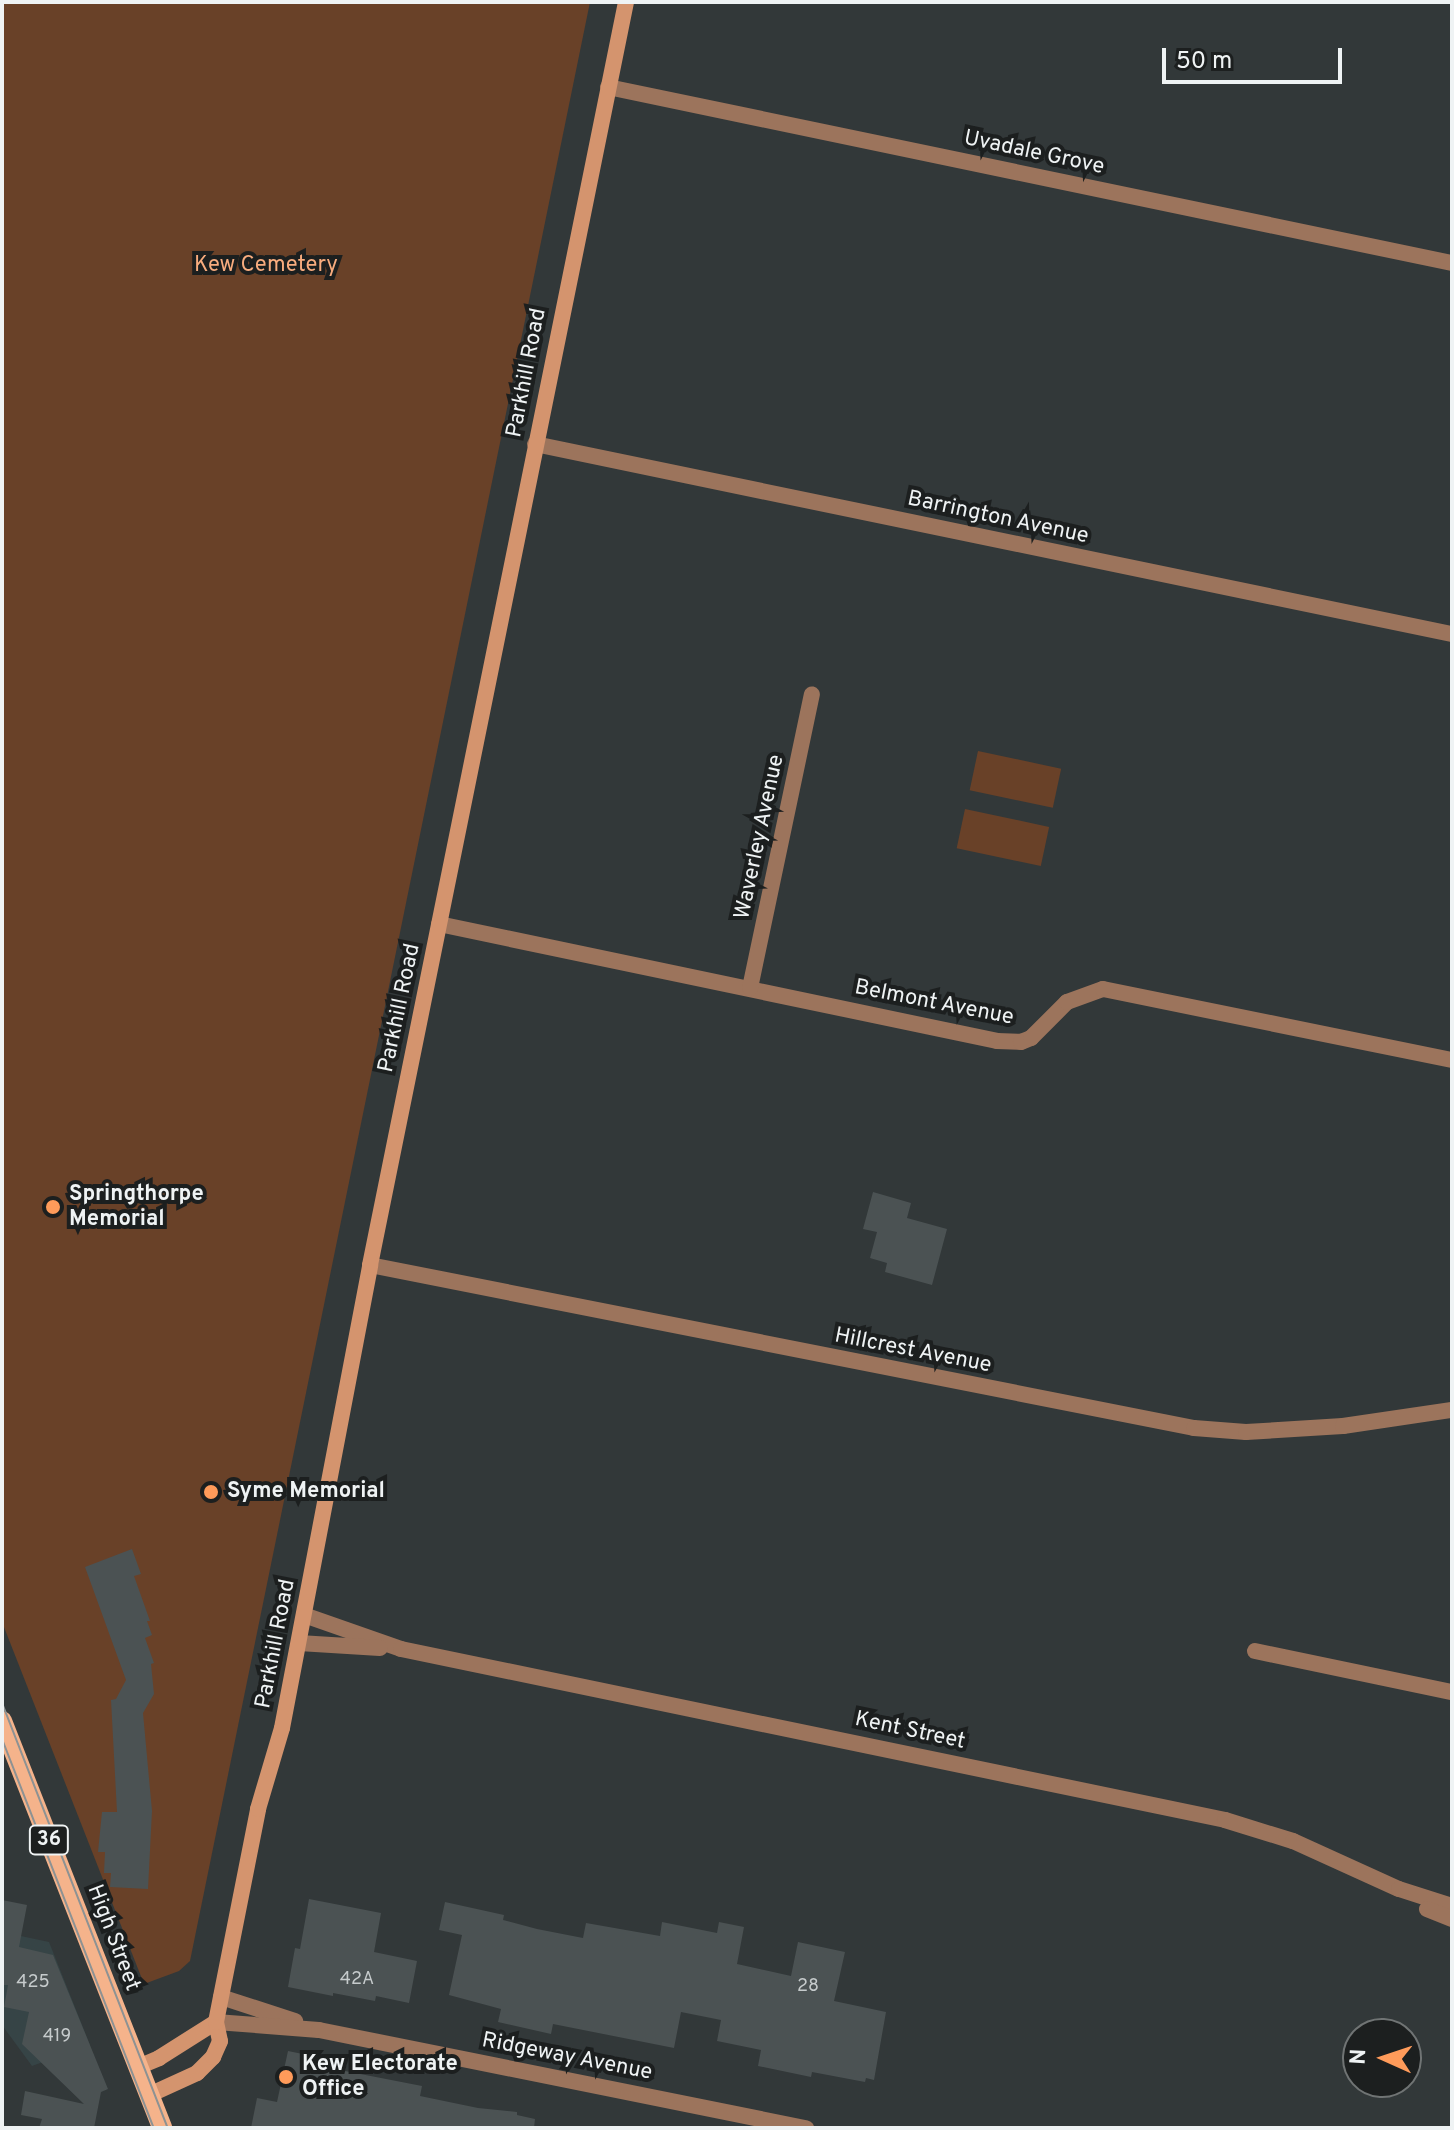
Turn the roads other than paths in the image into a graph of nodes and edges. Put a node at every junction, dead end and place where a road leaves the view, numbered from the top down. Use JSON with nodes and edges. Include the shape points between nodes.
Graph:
{"nodes":[{"id":1,"x":626,"y":2,"type":"edge"},
{"id":2,"x":608,"y":87,"type":"junction"},
{"id":3,"x":1452,"y":263,"type":"edge"},
{"id":4,"x":535,"y":444,"type":"junction"},
{"id":5,"x":1452,"y":634,"type":"edge"},
{"id":6,"x":812,"y":694,"type":"dead end"},
{"id":7,"x":439,"y":924,"type":"junction"},
{"id":8,"x":750,"y":988,"type":"junction"},
{"id":9,"x":1452,"y":1060,"type":"edge"},
{"id":10,"x":370,"y":1265,"type":"junction"},
{"id":11,"x":1452,"y":1410,"type":"edge"},
{"id":12,"x":304,"y":1615,"type":"junction"},
{"id":13,"x":299,"y":1643,"type":"junction"},
{"id":14,"x":401,"y":1649,"type":"junction"},
{"id":15,"x":1255,"y":1651,"type":"dead end"},
{"id":16,"x":1452,"y":1692,"type":"edge"},
{"id":17,"x":2,"y":1721,"type":"edge"},
{"id":18,"x":1399,"y":1889,"type":"junction"},
{"id":19,"x":1452,"y":1906,"type":"edge"},
{"id":20,"x":1452,"y":1919,"type":"edge"},
{"id":21,"x":221,"y":1997,"type":"junction"},
{"id":22,"x":216,"y":2022,"type":"junction"},
{"id":23,"x":319,"y":2030,"type":"junction"},
{"id":24,"x":138,"y":2067,"type":"junction"},
{"id":25,"x":149,"y":2095,"type":"junction"},
{"id":26,"x":162,"y":2128,"type":"edge"},
{"id":27,"x":806,"y":2128,"type":"edge"}],
"edges":[{"from":1,"to":2,"type":"street","name":"Parkhill Road"},
{"from":2,"to":3,"type":"street","name":"Uvadale Grove"},
{"from":2,"to":4,"type":"street","name":"Parkhill Road"},
{"from":4,"to":5,"type":"street","name":"Barrington Avenue"},
{"from":4,"to":7,"type":"street","name":"Parkhill Road"},
{"from":6,"to":8,"type":"street","name":"Waverley Avenue"},
{"from":7,"to":8,"type":"street","name":"Belmont Avenue"},
{"from":7,"to":10,"type":"street","name":"Parkhill Road"},
{"from":8,"to":9,"type":"street","name":"Belmont Avenue","via":[[1008,1042],[1031,1038],[1067,1002],[1103,989]]},
{"from":10,"to":11,"type":"street","name":"Hillcrest Avenue","via":[[1194,1428],[1246,1432],[1343,1426]]},
{"from":10,"to":12,"type":"street","name":"Parkhill Road"},
{"from":12,"to":13,"type":"street","name":"Parkhill Road"},
{"from":12,"to":14,"type":"street","name":"Kent Street"},
{"from":13,"to":14,"type":"street","name":"Kent Street"},
{"from":13,"to":21,"type":"street","name":"Parkhill Road","via":[[258,1809]]},
{"from":14,"to":18,"type":"street","name":"Kent Street","via":[[1193,1812],[1293,1841]]},
{"from":15,"to":16,"type":"street"},
{"from":17,"to":24,"type":"main road","name":"High Street","number":"36"},
{"from":18,"to":19,"type":"street","name":"Kent Street"},
{"from":18,"to":20,"type":"street","name":"Kent Street","via":[[1419,1905]]},
{"from":21,"to":22,"type":"street","name":"Parkhill Road"},
{"from":21,"to":23,"type":"street","name":"Ridgeway Avenue"},
{"from":22,"to":23,"type":"street","name":"Ridgeway Avenue"},
{"from":22,"to":24,"type":"street"},
{"from":22,"to":25,"type":"street","name":"Parkhill Road","via":[[220,2041],[213,2057],[197,2073]]},
{"from":23,"to":27,"type":"street","name":"Ridgeway Avenue"},
{"from":24,"to":25,"type":"main road","name":"High Street","number":"36"},
{"from":25,"to":26,"type":"main road","name":"High Street","number":"36"}]}
